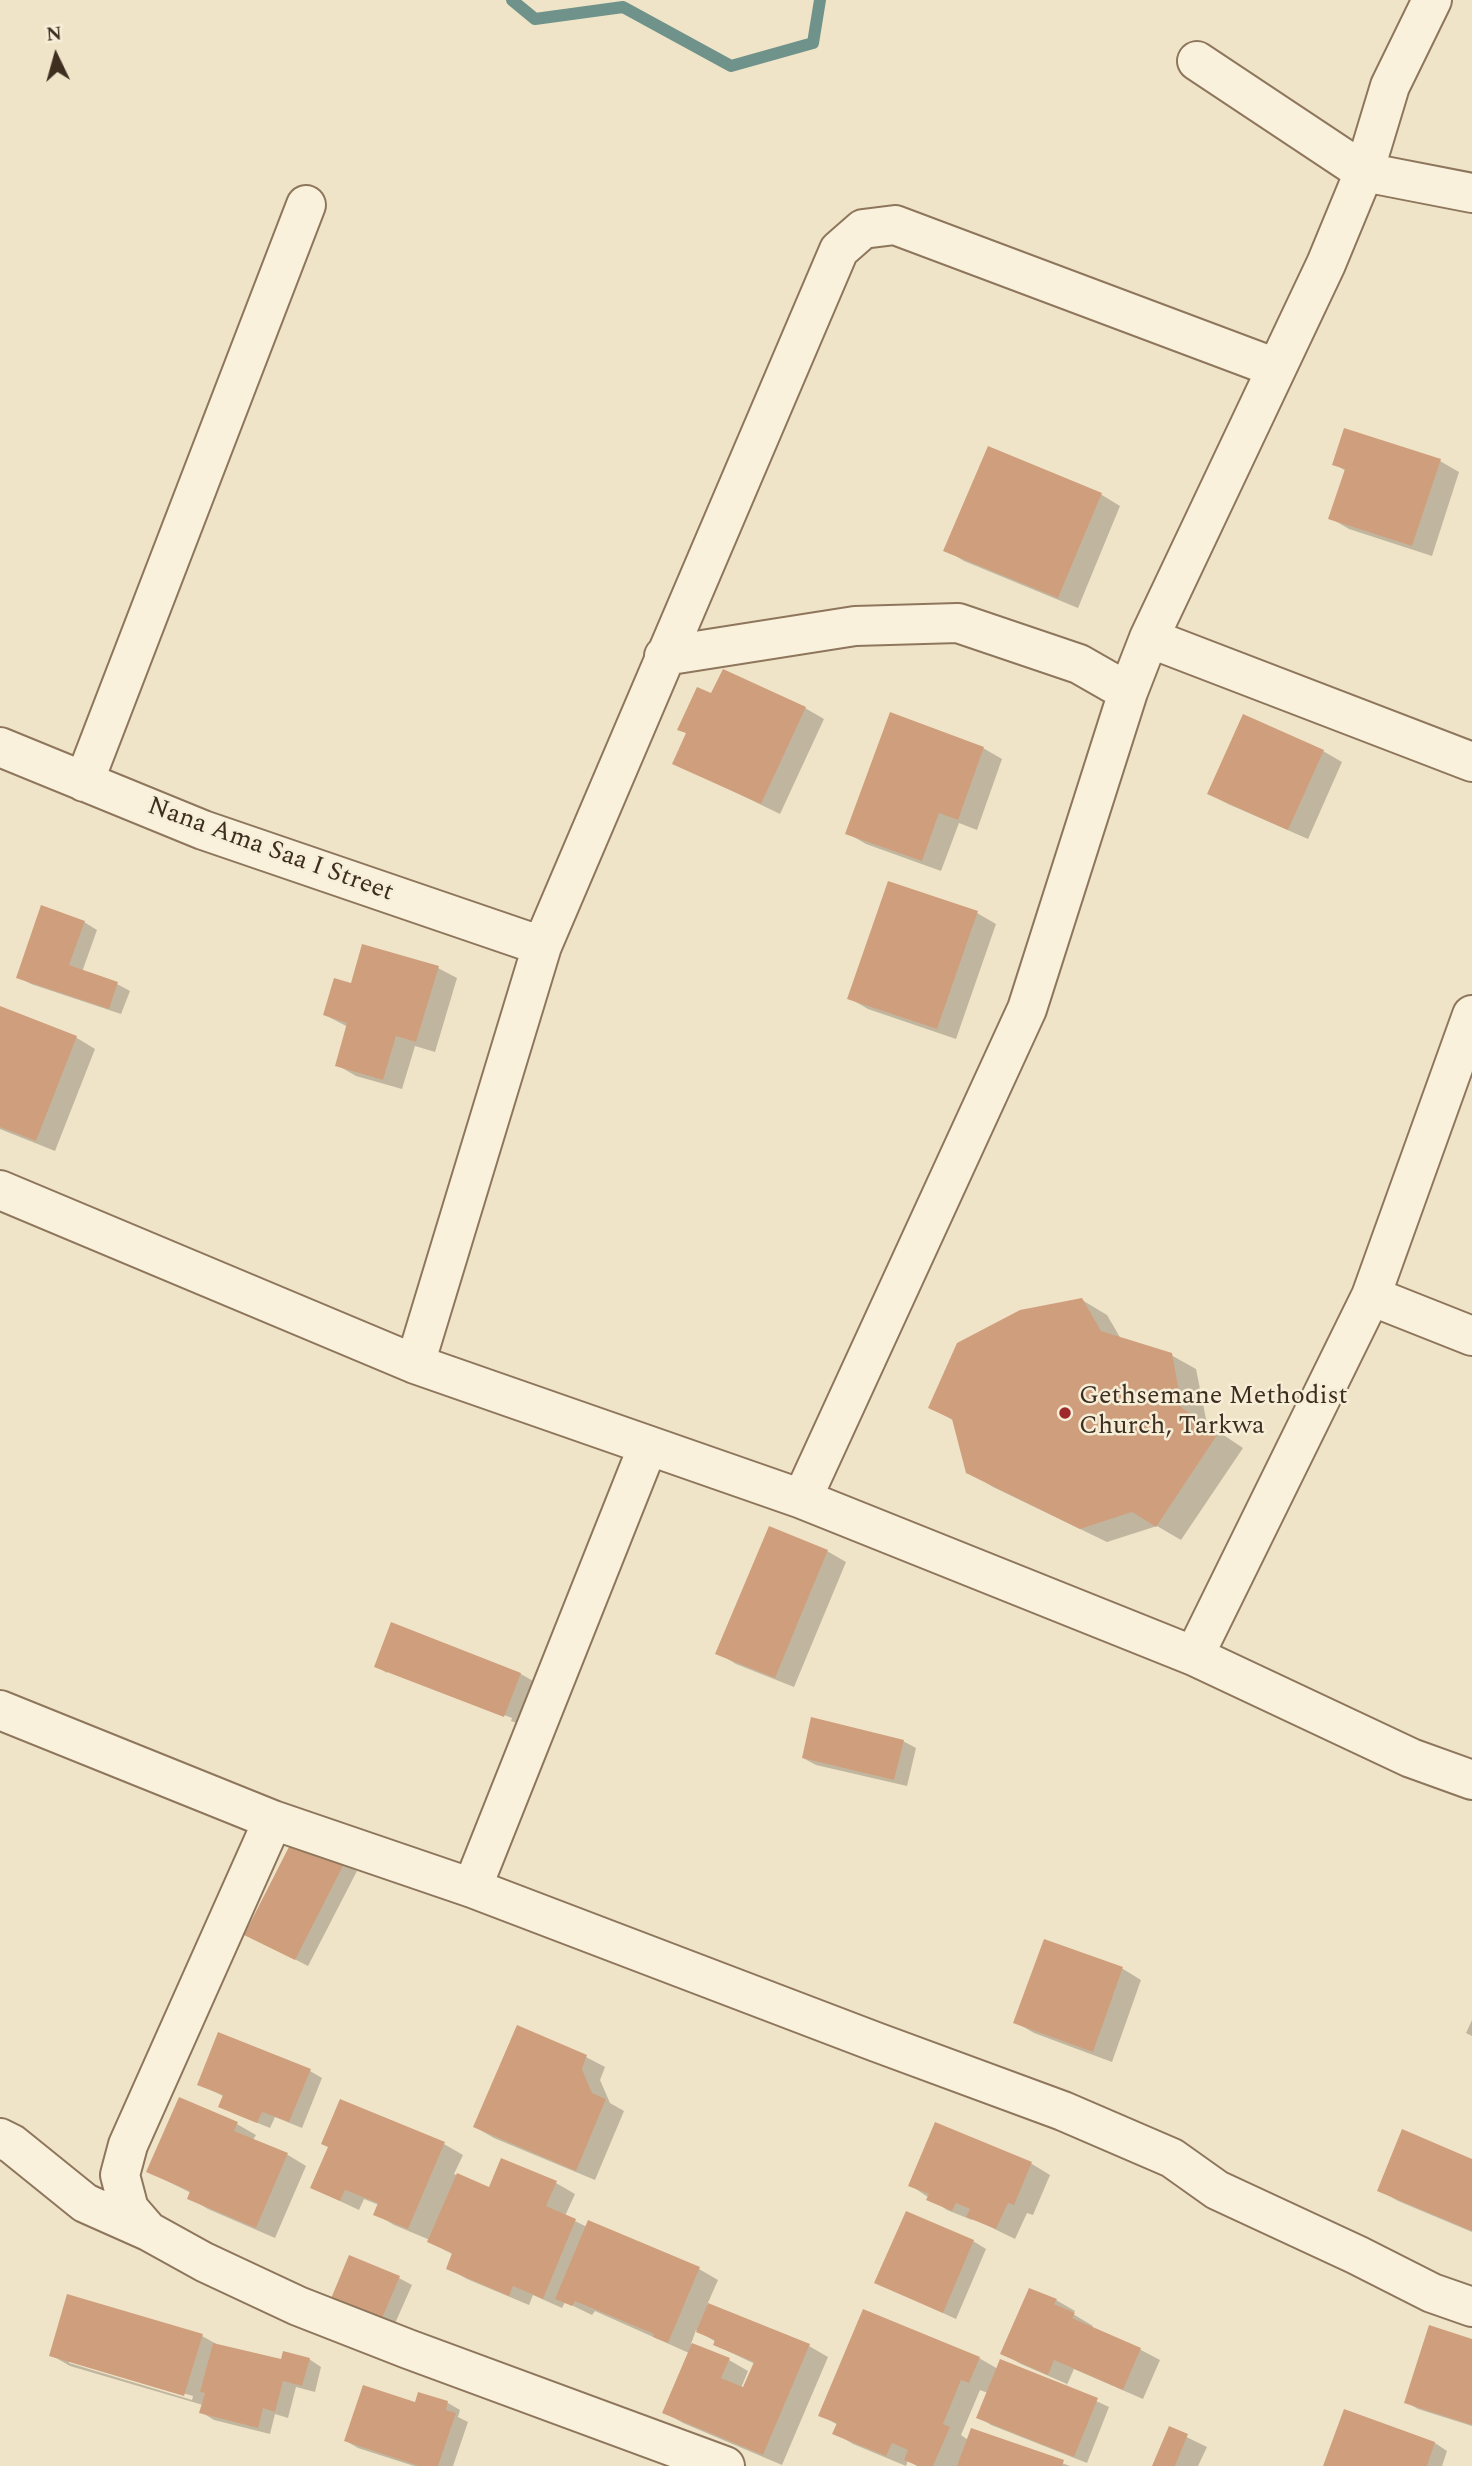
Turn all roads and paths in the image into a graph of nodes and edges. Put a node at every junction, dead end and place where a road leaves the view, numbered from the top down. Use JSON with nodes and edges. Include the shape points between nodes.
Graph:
{"nodes":[{"id":1,"x":1432,"y":0,"type":"edge"},
{"id":2,"x":1197,"y":61,"type":"dead end"},
{"id":3,"x":1364,"y":172,"type":"junction"},
{"id":4,"x":1472,"y":193,"type":"edge"},
{"id":5,"x":306,"y":205,"type":"dead end"},
{"id":6,"x":1276,"y":368,"type":"junction"},
{"id":7,"x":1149,"y":639,"type":"junction"},
{"id":8,"x":664,"y":656,"type":"junction"},
{"id":9,"x":1128,"y":692,"type":"junction"},
{"id":10,"x":0,"y":747,"type":"edge"},
{"id":11,"x":1472,"y":762,"type":"edge"},
{"id":12,"x":84,"y":782,"type":"junction"},
{"id":13,"x":542,"y":946,"type":"junction"},
{"id":14,"x":1472,"y":1015,"type":"edge"},
{"id":15,"x":0,"y":1190,"type":"edge"},
{"id":16,"x":1371,"y":1296,"type":"junction"},
{"id":17,"x":1472,"y":1336,"type":"edge"},
{"id":18,"x":415,"y":1364,"type":"junction"},
{"id":19,"x":648,"y":1446,"type":"junction"},
{"id":20,"x":802,"y":1499,"type":"junction"},
{"id":21,"x":1194,"y":1656,"type":"junction"},
{"id":22,"x":0,"y":1710,"type":"edge"},
{"id":23,"x":1472,"y":1780,"type":"edge"},
{"id":24,"x":273,"y":1820,"type":"junction"},
{"id":25,"x":472,"y":1888,"type":"junction"},
{"id":26,"x":0,"y":2138,"type":"edge"},
{"id":27,"x":148,"y":2231,"type":"junction"},
{"id":28,"x":1472,"y":2306,"type":"edge"},
{"id":29,"x":725,"y":2466,"type":"edge"}],
"edges":[{"from":1,"to":3,"type":"street","via":[[1390,86]]},
{"from":2,"to":3,"type":"street"},
{"from":3,"to":4,"type":"street"},
{"from":3,"to":6,"type":"street"},
{"from":5,"to":12,"type":"street"},
{"from":6,"to":7,"type":"street"},
{"from":6,"to":8,"type":"street","via":[[895,225],[863,229],[839,250]]},
{"from":7,"to":9,"type":"street"},
{"from":7,"to":11,"type":"street"},
{"from":8,"to":9,"type":"street","via":[[855,626],[958,623],[1079,664]]},
{"from":8,"to":13,"type":"street"},
{"from":9,"to":20,"type":"street","via":[[1027,1009]]},
{"from":10,"to":12,"type":"street","name":"Nana Ama Saa I Street"},
{"from":12,"to":13,"type":"street","name":"Nana Ama Saa I Street","via":[[203,830]]},
{"from":13,"to":18,"type":"street"},
{"from":14,"to":16,"type":"street"},
{"from":15,"to":18,"type":"street"},
{"from":16,"to":17,"type":"street"},
{"from":16,"to":21,"type":"street"},
{"from":18,"to":19,"type":"street"},
{"from":19,"to":20,"type":"street"},
{"from":19,"to":25,"type":"street"},
{"from":20,"to":21,"type":"street"},
{"from":21,"to":23,"type":"street","via":[[1411,1758]]},
{"from":22,"to":24,"type":"street"},
{"from":24,"to":25,"type":"street"},
{"from":24,"to":27,"type":"street","via":[[122,2162],[120,2175],[129,2209]]},
{"from":25,"to":28,"type":"street","via":[[1063,2110],[1172,2158],[1217,2190],[1432,2293]]},
{"from":26,"to":27,"type":"street","via":[[85,2203]]},
{"from":27,"to":29,"type":"street","via":[[298,2306]]}]}
